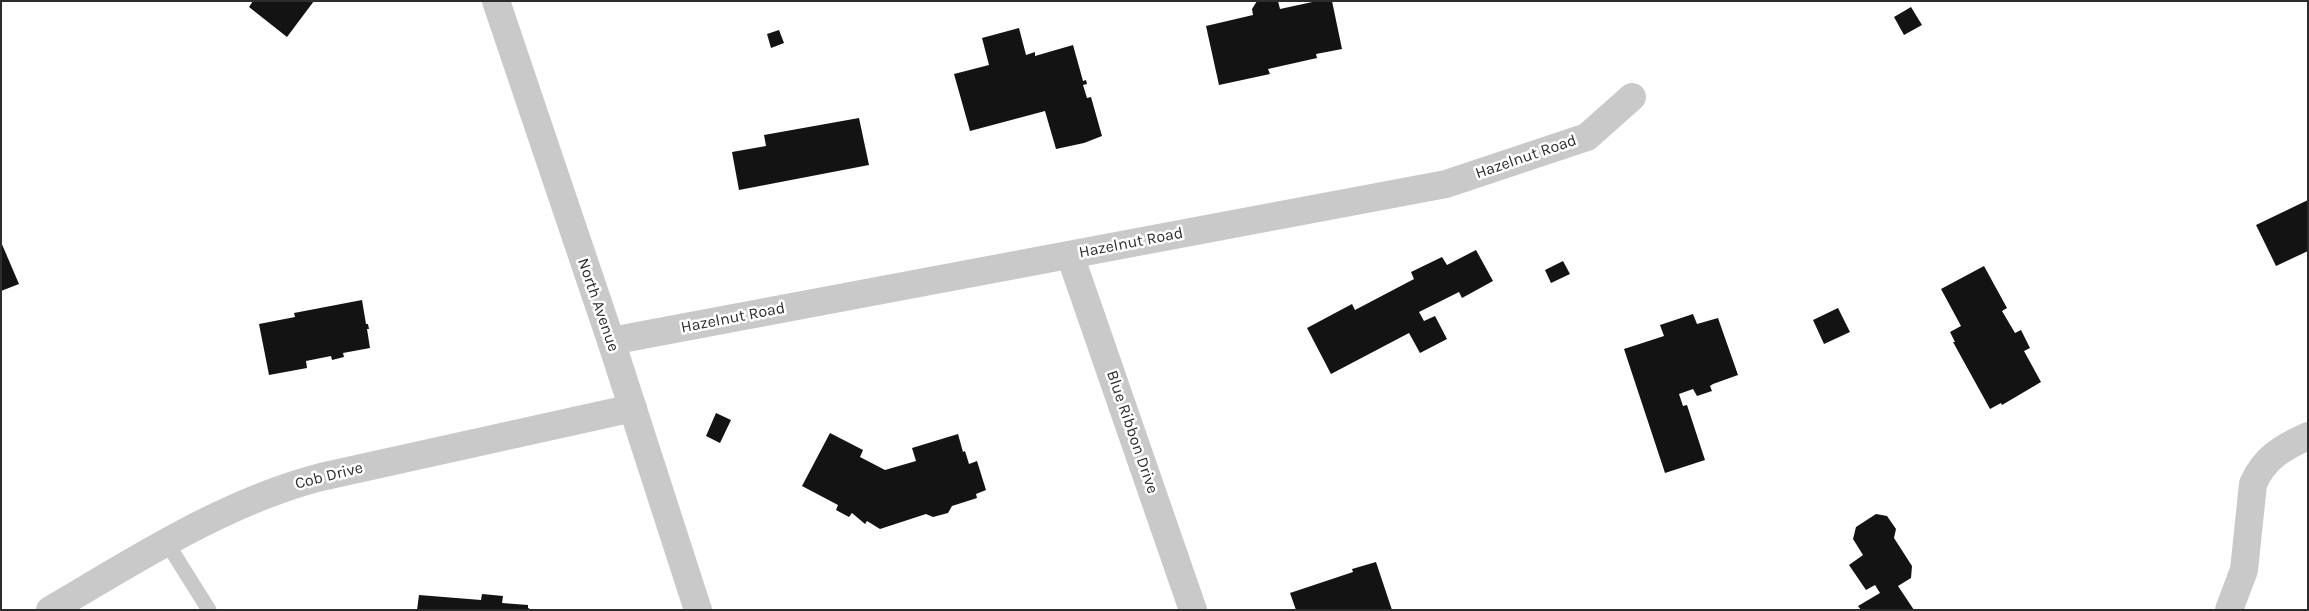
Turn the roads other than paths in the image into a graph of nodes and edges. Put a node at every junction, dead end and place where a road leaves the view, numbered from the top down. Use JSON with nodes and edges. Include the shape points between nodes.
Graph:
{"nodes":[{"id":1,"x":496,"y":1,"type":"edge"},
{"id":2,"x":1632,"y":97,"type":"dead end"},
{"id":3,"x":1070,"y":255,"type":"junction"},
{"id":4,"x":611,"y":341,"type":"junction"},
{"id":5,"x":633,"y":408,"type":"junction"},
{"id":6,"x":2308,"y":436,"type":"edge"},
{"id":7,"x":167,"y":544,"type":"junction"},
{"id":8,"x":50,"y":610,"type":"edge"},
{"id":9,"x":209,"y":610,"type":"edge"},
{"id":10,"x":698,"y":610,"type":"edge"},
{"id":11,"x":1193,"y":610,"type":"edge"},
{"id":12,"x":2229,"y":610,"type":"edge"}],
"edges":[{"from":1,"to":4,"type":"street","name":"North Avenue"},
{"from":2,"to":3,"type":"street","name":"Hazelnut Road","via":[[1587,137],[1446,184]]},
{"from":3,"to":4,"type":"street","name":"Hazelnut Road"},
{"from":3,"to":11,"type":"street","name":"Blue Ribbon Drive"},
{"from":4,"to":5,"type":"street","name":"North Avenue"},
{"from":5,"to":7,"type":"street","name":"Cob Drive","via":[[296,483],[254,498]]},
{"from":5,"to":10,"type":"street","name":"North Avenue"},
{"from":6,"to":12,"type":"street","via":[[2267,460],[2258,471],[2253,484],[2244,570]]},
{"from":7,"to":8,"type":"street","name":"Cob Drive"},
{"from":7,"to":9,"type":"lane"}]}
